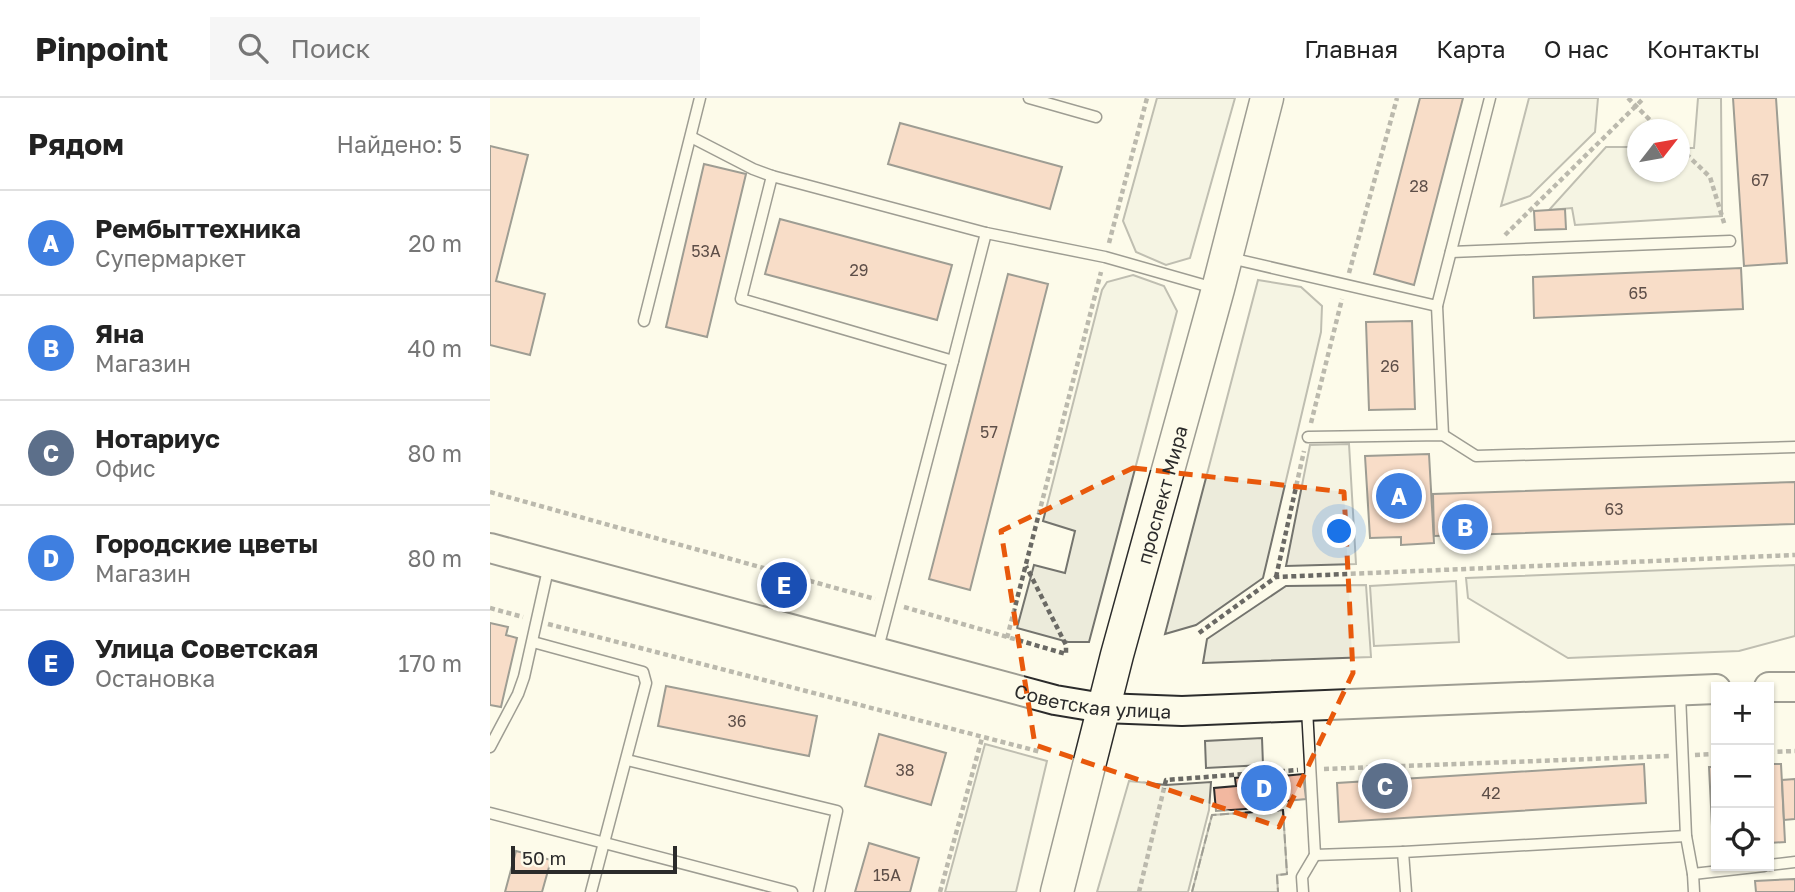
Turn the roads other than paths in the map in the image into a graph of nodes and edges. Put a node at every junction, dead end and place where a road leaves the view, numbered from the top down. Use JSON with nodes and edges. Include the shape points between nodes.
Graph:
{"nodes":[{"id":1,"x":700,"y":98,"type":"edge"},
{"id":2,"x":1029,"y":98,"type":"edge"},
{"id":3,"x":1267,"y":98,"type":"edge"},
{"id":4,"x":1490,"y":98,"type":"edge"},
{"id":5,"x":1096,"y":117,"type":"dead end"},
{"id":6,"x":691,"y":137,"type":"junction"},
{"id":7,"x":772,"y":176,"type":"junction"},
{"id":8,"x":986,"y":233,"type":"junction"},
{"id":9,"x":1730,"y":241,"type":"road end"},
{"id":10,"x":1451,"y":252,"type":"junction"},
{"id":11,"x":1226,"y":257,"type":"junction"},
{"id":12,"x":1218,"y":289,"type":"junction"},
{"id":13,"x":1437,"y":306,"type":"junction"},
{"id":14,"x":644,"y":321,"type":"dead end"},
{"id":15,"x":953,"y":361,"type":"junction"},
{"id":16,"x":1443,"y":435,"type":"junction"},
{"id":17,"x":1308,"y":437,"type":"road end"},
{"id":18,"x":1795,"y":447,"type":"edge"},
{"id":19,"x":490,"y":548,"type":"edge"},
{"id":20,"x":550,"y":564,"type":"junction"},
{"id":21,"x":533,"y":642,"type":"junction"},
{"id":22,"x":876,"y":653,"type":"junction"},
{"id":23,"x":1774,"y":687,"type":"edge"},
{"id":24,"x":1795,"y":687,"type":"edge"},
{"id":25,"x":1711,"y":689,"type":"edge"},
{"id":26,"x":1679,"y":690,"type":"junction"},
{"id":27,"x":1306,"y":706,"type":"junction"},
{"id":28,"x":1103,"y":708,"type":"junction"},
{"id":29,"x":490,"y":747,"type":"edge"},
{"id":30,"x":627,"y":760,"type":"junction"},
{"id":31,"x":490,"y":813,"type":"edge"},
{"id":32,"x":1686,"y":836,"type":"junction"},
{"id":33,"x":604,"y":843,"type":"junction"},
{"id":34,"x":1403,"y":852,"type":"junction"},
{"id":35,"x":1315,"y":855,"type":"junction"},
{"id":36,"x":1795,"y":862,"type":"edge"},
{"id":37,"x":1774,"y":864,"type":"edge"},
{"id":38,"x":1717,"y":871,"type":"edge"},
{"id":39,"x":1693,"y":874,"type":"junction"},
{"id":40,"x":591,"y":892,"type":"edge"},
{"id":41,"x":792,"y":892,"type":"edge"},
{"id":42,"x":819,"y":892,"type":"edge"},
{"id":43,"x":1057,"y":892,"type":"edge"},
{"id":44,"x":1303,"y":892,"type":"edge"},
{"id":45,"x":1406,"y":892,"type":"edge"},
{"id":46,"x":1694,"y":892,"type":"edge"}],
"edges":[{"from":1,"to":6,"type":"lane"},
{"from":2,"to":5,"type":"lane"},
{"from":3,"to":11,"type":"main road","name":"проспект Мира"},
{"from":4,"to":10,"type":"lane"},
{"from":6,"to":7,"type":"lane"},
{"from":6,"to":14,"type":"lane"},
{"from":7,"to":8,"type":"lane"},
{"from":7,"to":15,"type":"lane","via":[[741,299]]},
{"from":8,"to":12,"type":"lane","via":[[1105,257]]},
{"from":8,"to":15,"type":"lane"},
{"from":9,"to":10,"type":"lane"},
{"from":10,"to":13,"type":"lane"},
{"from":11,"to":12,"type":"main road","name":"проспект Мира"},
{"from":11,"to":13,"type":"lane"},
{"from":12,"to":28,"type":"main road","name":"проспект Мира"},
{"from":13,"to":16,"type":"lane"},
{"from":15,"to":22,"type":"lane"},
{"from":16,"to":17,"type":"lane"},
{"from":16,"to":18,"type":"lane","via":[[1476,456]]},
{"from":19,"to":20,"type":"main road","name":"Советская улица"},
{"from":20,"to":21,"type":"lane"},
{"from":20,"to":22,"type":"main road","name":"Советская улица"},
{"from":21,"to":29,"type":"lane","via":[[518,694]]},
{"from":21,"to":30,"type":"lane","via":[[643,672],[646,684]]},
{"from":22,"to":28,"type":"main road","name":"Советская улица","via":[[1055,700]]},
{"from":23,"to":24,"type":"main road"},
{"from":25,"to":26,"type":"main road","name":"Советская улица"},
{"from":26,"to":27,"type":"main road","name":"Советская улица"},
{"from":26,"to":32,"type":"lane"},
{"from":27,"to":28,"type":"main road","name":"Советская улица"},
{"from":27,"to":35,"type":"lane"},
{"from":28,"to":43,"type":"main road","name":"проспект Мира"},
{"from":30,"to":33,"type":"lane"},
{"from":30,"to":42,"type":"lane","via":[[837,811]]},
{"from":31,"to":33,"type":"lane"},
{"from":32,"to":34,"type":"lane"},
{"from":32,"to":39,"type":"lane"},
{"from":33,"to":40,"type":"lane"},
{"from":33,"to":41,"type":"lane"},
{"from":34,"to":35,"type":"lane"},
{"from":34,"to":45,"type":"lane"},
{"from":35,"to":44,"type":"lane","via":[[1302,877]]},
{"from":36,"to":37,"type":"lane"},
{"from":38,"to":39,"type":"lane"},
{"from":39,"to":46,"type":"lane"}]}
